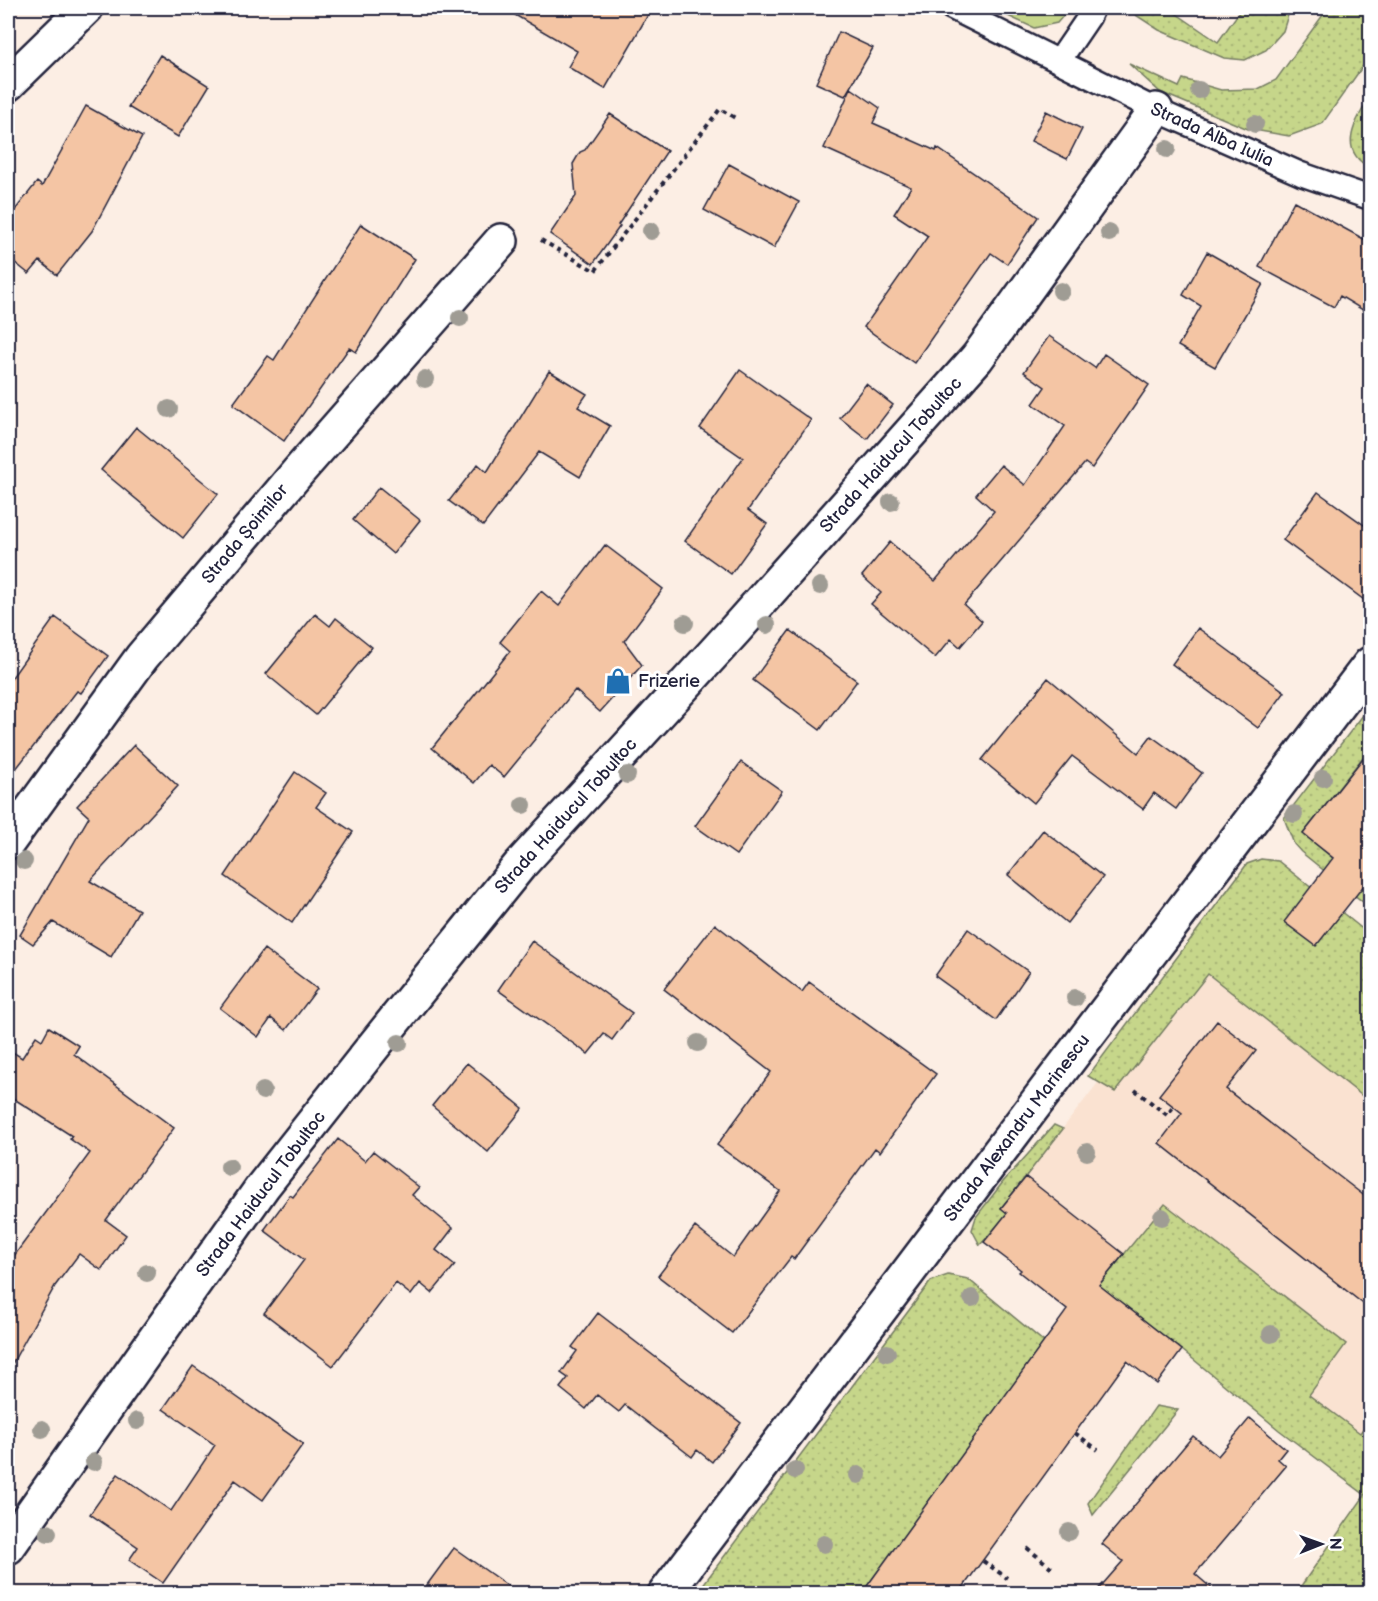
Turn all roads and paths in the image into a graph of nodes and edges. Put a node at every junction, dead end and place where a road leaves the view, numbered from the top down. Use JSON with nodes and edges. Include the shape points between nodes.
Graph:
{"nodes":[{"id":1,"x":86,"y":8,"type":"edge"},
{"id":2,"x":951,"y":8,"type":"edge"},
{"id":3,"x":1093,"y":8,"type":"edge"},
{"id":4,"x":1059,"y":61,"type":"junction"},
{"id":5,"x":8,"y":84,"type":"edge"},
{"id":6,"x":1156,"y":110,"type":"junction"},
{"id":7,"x":737,"y":119,"type":"dead end"},
{"id":8,"x":1371,"y":198,"type":"edge"},
{"id":9,"x":501,"y":241,"type":"joint"},
{"id":10,"x":1371,"y":664,"type":"edge"},
{"id":11,"x":8,"y":842,"type":"edge"},
{"id":12,"x":1135,"y":1090,"type":"dead end"},
{"id":13,"x":1174,"y":1106,"type":"dead end"},
{"id":14,"x":1075,"y":1433,"type":"dead end"},
{"id":15,"x":1098,"y":1450,"type":"dead end"},
{"id":16,"x":8,"y":1547,"type":"edge"},
{"id":17,"x":1028,"y":1548,"type":"dead end"},
{"id":18,"x":983,"y":1561,"type":"dead end"},
{"id":19,"x":1052,"y":1568,"type":"dead end"},
{"id":20,"x":1007,"y":1578,"type":"dead end"},
{"id":21,"x":665,"y":1593,"type":"edge"}],
"edges":[{"from":1,"to":5,"type":"street"},
{"from":2,"to":4,"type":"lane","name":"Strada Alba Iulia"},
{"from":3,"to":4,"type":"lane"},
{"from":4,"to":6,"type":"lane","name":"Strada Alba Iulia"},
{"from":6,"to":8,"type":"lane","name":"Strada Alba Iulia","via":[[1301,174]]},
{"from":6,"to":16,"type":"street","name":"Strada Haiducul Tobultoc","via":[[977,358],[520,864],[373,1047],[263,1186]]},
{"from":7,"to":9,"type":"path","via":[[720,109],[596,271],[535,237],[521,254]]},
{"from":9,"to":11,"type":"street","name":"Strada Șoimilor","via":[[142,657]]},
{"from":10,"to":21,"type":"street","name":"Strada Alexandru Marinescu"},
{"from":12,"to":13,"type":"path","via":[[1167,1115]]},
{"from":14,"to":15,"type":"path"},
{"from":17,"to":19,"type":"path"},
{"from":18,"to":20,"type":"path"}]}
